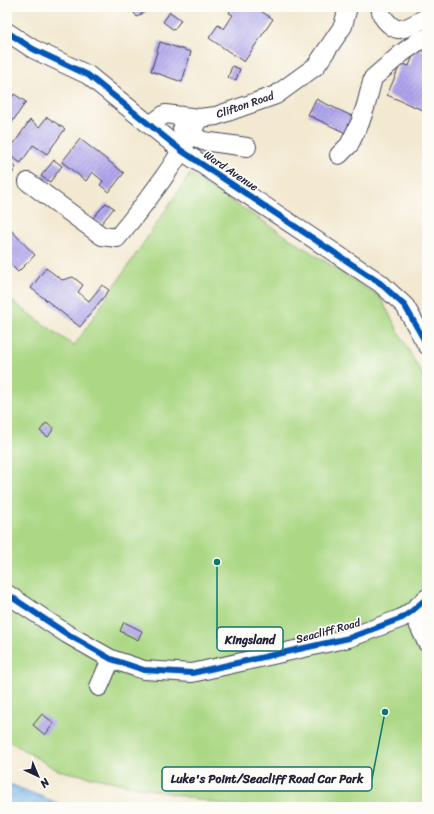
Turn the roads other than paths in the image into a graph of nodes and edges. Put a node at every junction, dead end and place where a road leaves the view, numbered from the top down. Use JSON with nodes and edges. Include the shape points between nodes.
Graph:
{"nodes":[{"id":1,"x":348,"y":7,"type":"edge"},
{"id":2,"x":380,"y":7,"type":"edge"},
{"id":3,"x":427,"y":17,"type":"edge"},
{"id":4,"x":7,"y":32,"type":"edge"},
{"id":5,"x":427,"y":38,"type":"edge"},
{"id":6,"x":165,"y":114,"type":"junction"},
{"id":7,"x":199,"y":118,"type":"junction"},
{"id":8,"x":150,"y":125,"type":"junction"},
{"id":9,"x":191,"y":135,"type":"junction"},
{"id":10,"x":247,"y":147,"type":"dead end"},
{"id":11,"x":182,"y":151,"type":"junction"},
{"id":12,"x":339,"y":155,"type":"dead end"},
{"id":13,"x":28,"y":182,"type":"dead end"},
{"id":14,"x":427,"y":345,"type":"edge"},
{"id":15,"x":7,"y":594,"type":"edge"},
{"id":16,"x":427,"y":598,"type":"edge"},
{"id":17,"x":412,"y":611,"type":"junction"},
{"id":18,"x":427,"y":643,"type":"edge"},
{"id":19,"x":111,"y":659,"type":"junction"},
{"id":20,"x":99,"y":687,"type":"dead end"}],
"edges":[{"from":1,"to":7,"type":"street","name":"Clifton Road","via":[[343,26],[316,66],[276,95],[216,116]]},
{"from":2,"to":3,"type":"street","via":[[382,18],[400,30]]},
{"from":4,"to":8,"type":"street","name":"Ward Avenue","via":[[32,49],[88,75]]},
{"from":5,"to":12,"type":"street","via":[[402,53],[373,78],[360,123],[349,145]]},
{"from":6,"to":7,"type":"street","name":"Clifton Road"},
{"from":6,"to":8,"type":"street"},
{"from":6,"to":9,"type":"street"},
{"from":7,"to":9,"type":"street"},
{"from":8,"to":11,"type":"street","name":"Ward Avenue"},
{"from":9,"to":10,"type":"street","via":[[204,141]]},
{"from":9,"to":11,"type":"street"},
{"from":11,"to":13,"type":"street","via":[[117,238],[102,236]]},
{"from":11,"to":14,"type":"street","name":"Ward Avenue","via":[[380,283],[405,306]]},
{"from":15,"to":19,"type":"street","name":"Seacliff Road","via":[[67,634]]},
{"from":16,"to":17,"type":"street","name":"Seacliff Road"},
{"from":17,"to":18,"type":"street"},
{"from":17,"to":19,"type":"street","name":"Seacliff Road","via":[[402,618],[349,638],[192,673],[144,670]]},
{"from":19,"to":20,"type":"street"}]}
